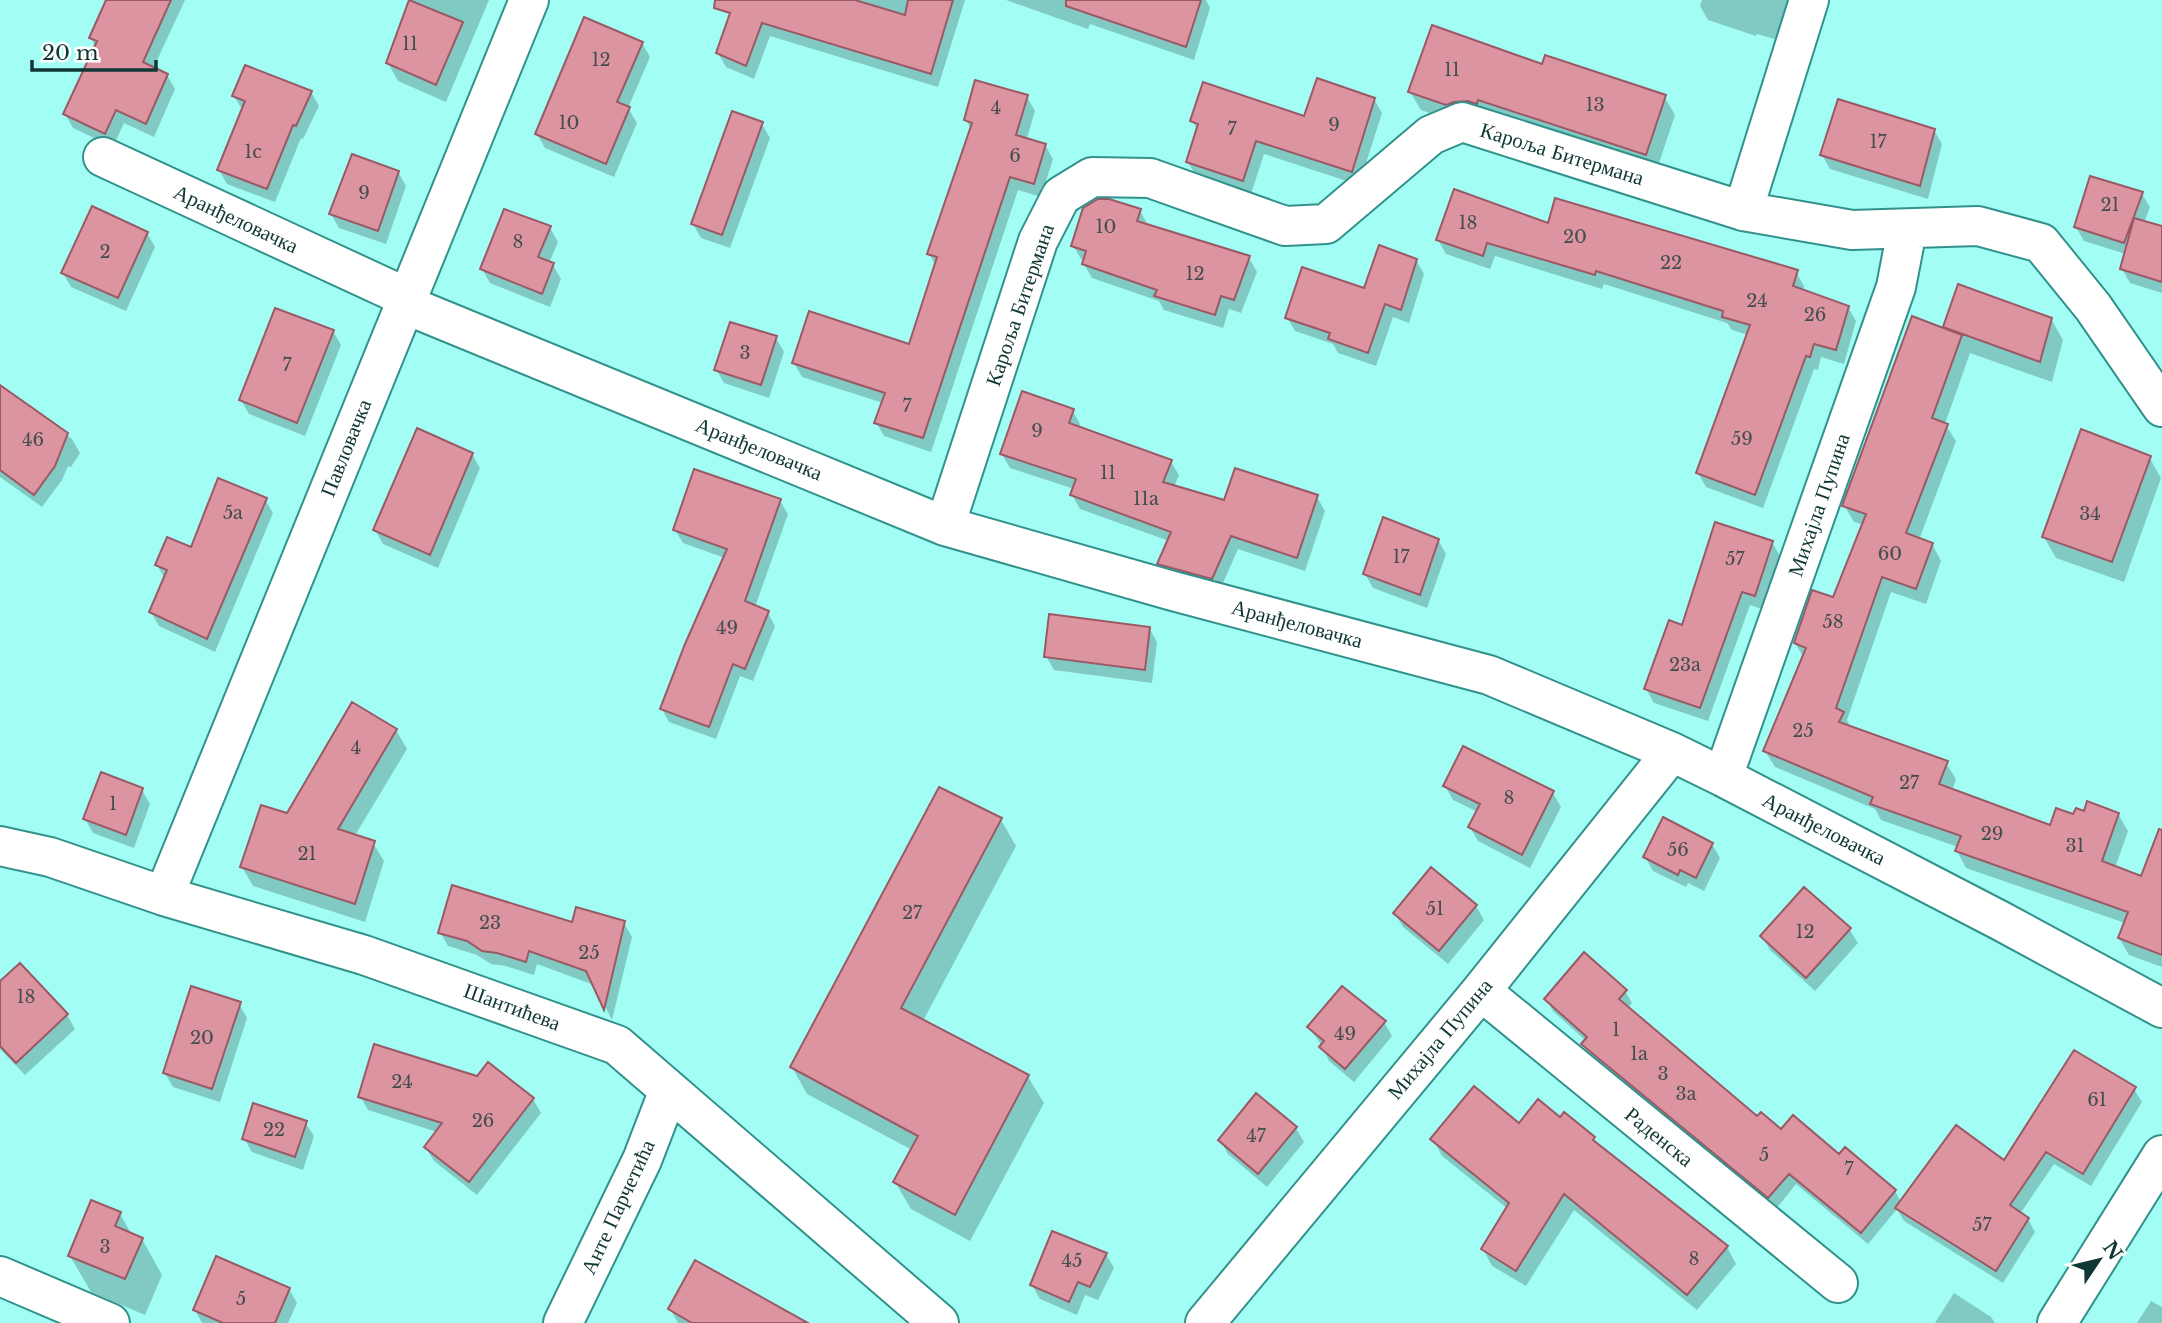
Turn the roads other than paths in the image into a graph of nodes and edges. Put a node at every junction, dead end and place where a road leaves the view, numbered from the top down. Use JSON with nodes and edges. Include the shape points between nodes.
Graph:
{"nodes":[{"id":1,"x":528,"y":0,"type":"edge"},
{"id":2,"x":1809,"y":0,"type":"edge"},
{"id":3,"x":103,"y":157,"type":"dead end"},
{"id":4,"x":1743,"y":211,"type":"junction"},
{"id":5,"x":1907,"y":230,"type":"junction"},
{"id":6,"x":406,"y":301,"type":"junction"},
{"id":7,"x":2162,"y":407,"type":"edge"},
{"id":8,"x":945,"y":526,"type":"junction"},
{"id":9,"x":1672,"y":752,"type":"junction"},
{"id":10,"x":1723,"y":777,"type":"junction"},
{"id":11,"x":0,"y":846,"type":"edge"},
{"id":12,"x":164,"y":896,"type":"junction"},
{"id":13,"x":1481,"y":991,"type":"junction"},
{"id":14,"x":2162,"y":1008,"type":"edge"},
{"id":15,"x":669,"y":1090,"type":"junction"},
{"id":16,"x":2162,"y":1155,"type":"edge"},
{"id":17,"x":0,"y":1276,"type":"edge"},
{"id":18,"x":1838,"y":1283,"type":"dead end"},
{"id":19,"x":110,"y":1323,"type":"edge"},
{"id":20,"x":563,"y":1323,"type":"edge"},
{"id":21,"x":939,"y":1323,"type":"edge"},
{"id":22,"x":1205,"y":1323,"type":"edge"},
{"id":23,"x":2057,"y":1323,"type":"edge"}],
"edges":[{"from":1,"to":6,"type":"street","name":"Павловачка"},
{"from":2,"to":4,"type":"street"},
{"from":3,"to":6,"type":"street","name":"Аранђеловачка"},
{"from":4,"to":5,"type":"street","name":"Кароља Битермана","via":[[1852,230]]},
{"from":4,"to":8,"type":"street","name":"Кароља Битермана","via":[[1462,122],[1431,135],[1326,225],[1285,226],[1150,178],[1092,177],[1061,196],[1038,241]]},
{"from":5,"to":7,"type":"street","name":"Кароља Битермана","via":[[1978,226],[2041,243],[2093,307]]},
{"from":5,"to":10,"type":"street","name":"Михајла Пупина","via":[[1896,287]]},
{"from":6,"to":8,"type":"street","name":"Аранђеловачка"},
{"from":6,"to":12,"type":"street","name":"Павловачка"},
{"from":8,"to":9,"type":"street","name":"Аранђеловачка","via":[[1489,675]]},
{"from":9,"to":10,"type":"street","name":"Аранђеловачка"},
{"from":9,"to":13,"type":"street","name":"Михајла Пупина"},
{"from":10,"to":14,"type":"street","name":"Аранђеловачка"},
{"from":11,"to":12,"type":"street","name":"Шантићева","via":[[50,857]]},
{"from":12,"to":15,"type":"street","name":"Шантићева","via":[[364,955],[617,1045]]},
{"from":13,"to":18,"type":"street","name":"Раденска"},
{"from":13,"to":22,"type":"street","name":"Михајла Пупина"},
{"from":15,"to":20,"type":"street","name":"Анте Парчетића","via":[[642,1160]]},
{"from":15,"to":21,"type":"street","name":"Шантићева"},
{"from":16,"to":23,"type":"street"},
{"from":17,"to":19,"type":"street"}]}
